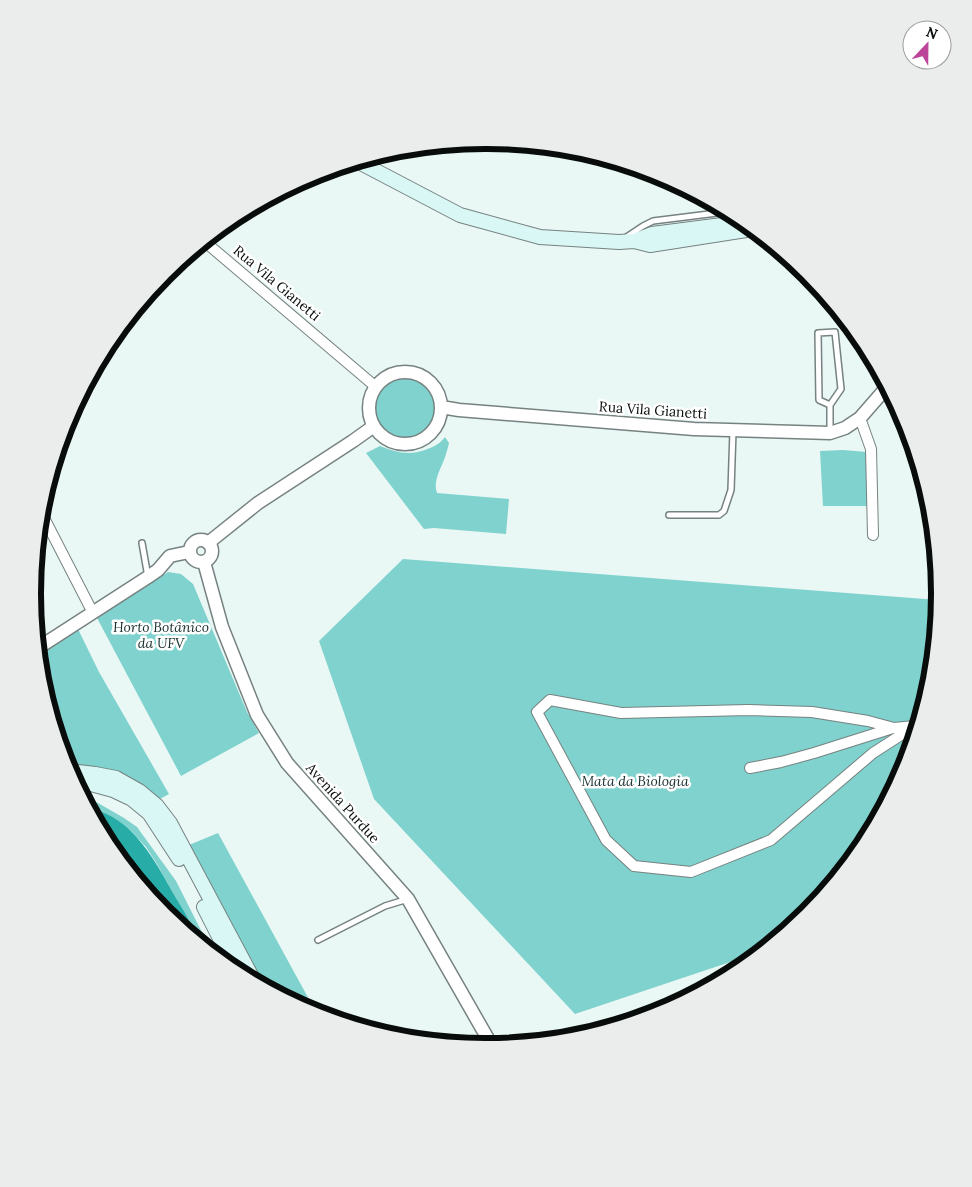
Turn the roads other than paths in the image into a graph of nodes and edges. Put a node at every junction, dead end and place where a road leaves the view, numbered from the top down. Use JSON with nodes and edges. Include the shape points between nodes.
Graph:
{"nodes":[{"id":1,"x":366,"y":166,"type":"edge"},
{"id":2,"x":716,"y":213,"type":"edge"},
{"id":3,"x":732,"y":223,"type":"edge"},
{"id":4,"x":742,"y":231,"type":"edge"},
{"id":5,"x":634,"y":241,"type":"junction"},
{"id":6,"x":619,"y":242,"type":"junction"},
{"id":7,"x":209,"y":246,"type":"edge"},
{"id":8,"x":376,"y":387,"type":"junction"},
{"id":9,"x":882,"y":392,"type":"edge"},
{"id":10,"x":830,"y":405,"type":"junction"},
{"id":11,"x":441,"y":407,"type":"junction"},
{"id":12,"x":860,"y":418,"type":"junction"},
{"id":13,"x":374,"y":426,"type":"junction"},
{"id":14,"x":733,"y":430,"type":"junction"},
{"id":15,"x":830,"y":433,"type":"junction"},
{"id":16,"x":669,"y":515,"type":"dead end"},
{"id":17,"x":47,"y":525,"type":"edge"},
{"id":18,"x":873,"y":535,"type":"dead end"},
{"id":19,"x":208,"y":543,"type":"junction"},
{"id":20,"x":142,"y":544,"type":"dead end"},
{"id":21,"x":190,"y":552,"type":"junction"},
{"id":22,"x":204,"y":562,"type":"junction"},
{"id":23,"x":148,"y":577,"type":"junction"},
{"id":24,"x":93,"y":613,"type":"junction"},
{"id":25,"x":44,"y":644,"type":"edge"},
{"id":26,"x":910,"y":727,"type":"edge"},
{"id":27,"x":894,"y":728,"type":"junction"},
{"id":28,"x":908,"y":732,"type":"edge"},
{"id":29,"x":750,"y":768,"type":"dead end"},
{"id":30,"x":79,"y":772,"type":"edge"},
{"id":31,"x":84,"y":783,"type":"edge"},
{"id":32,"x":408,"y":899,"type":"junction"},
{"id":33,"x":318,"y":940,"type":"dead end"},
{"id":34,"x":229,"y":956,"type":"edge"},
{"id":35,"x":247,"y":968,"type":"edge"},
{"id":36,"x":487,"y":1038,"type":"edge"}],
"edges":[{"from":1,"to":6,"type":"main road","via":[[460,215],[540,237]]},
{"from":2,"to":6,"type":"lane","via":[[653,222]]},
{"from":3,"to":5,"type":"main road","via":[[652,234]]},
{"from":4,"to":5,"type":"main road","via":[[650,245]]},
{"from":5,"to":6,"type":"main road"},
{"from":7,"to":8,"type":"street","name":"Rua Vila Gianetti"},
{"from":8,"to":11,"type":"street","via":[[394,374],[415,374],[433,386]]},
{"from":8,"to":13,"type":"street","via":[[369,404]]},
{"from":9,"to":12,"type":"street"},
{"from":10,"to":10,"type":"lane","via":[[820,400],[818,333],[835,332],[841,389]]},
{"from":10,"to":15,"type":"lane"},
{"from":11,"to":13,"type":"street","via":[[435,428],[417,442],[394,443],[384,438]]},
{"from":11,"to":14,"type":"street","name":"Rua Vila Gianetti"},
{"from":12,"to":15,"type":"street","name":"Rua Vila Gianetti"},
{"from":12,"to":18,"type":"street","via":[[871,449]]},
{"from":13,"to":19,"type":"street","via":[[258,503]]},
{"from":14,"to":15,"type":"street","name":"Rua Vila Gianetti"},
{"from":14,"to":16,"type":"lane","via":[[731,490],[724,511],[719,516]]},
{"from":17,"to":24,"type":"street"},
{"from":19,"to":21,"type":"street","via":[[202,540],[194,542]]},
{"from":19,"to":22,"type":"street","via":[[212,552]]},
{"from":20,"to":23,"type":"lane"},
{"from":21,"to":22,"type":"street","via":[[194,560]]},
{"from":21,"to":23,"type":"street","via":[[170,556]]},
{"from":22,"to":32,"type":"street","name":"Avenida Purdue","via":[[222,627],[257,715],[287,763]]},
{"from":23,"to":24,"type":"street"},
{"from":24,"to":25,"type":"street"},
{"from":26,"to":27,"type":"street"},
{"from":27,"to":28,"type":"street","via":[[812,712],[621,713],[550,700],[537,712],[606,840],[634,866],[691,872],[770,840],[873,753]]},
{"from":27,"to":29,"type":"street","via":[[814,753]]},
{"from":30,"to":35,"type":"main road","via":[[116,778],[157,806],[170,823]]},
{"from":31,"to":34,"type":"main road","via":[[113,790],[132,799],[149,813],[177,854]]},
{"from":32,"to":33,"type":"lane","via":[[385,906]]},
{"from":32,"to":36,"type":"street","name":"Avenida Purdue"}]}
